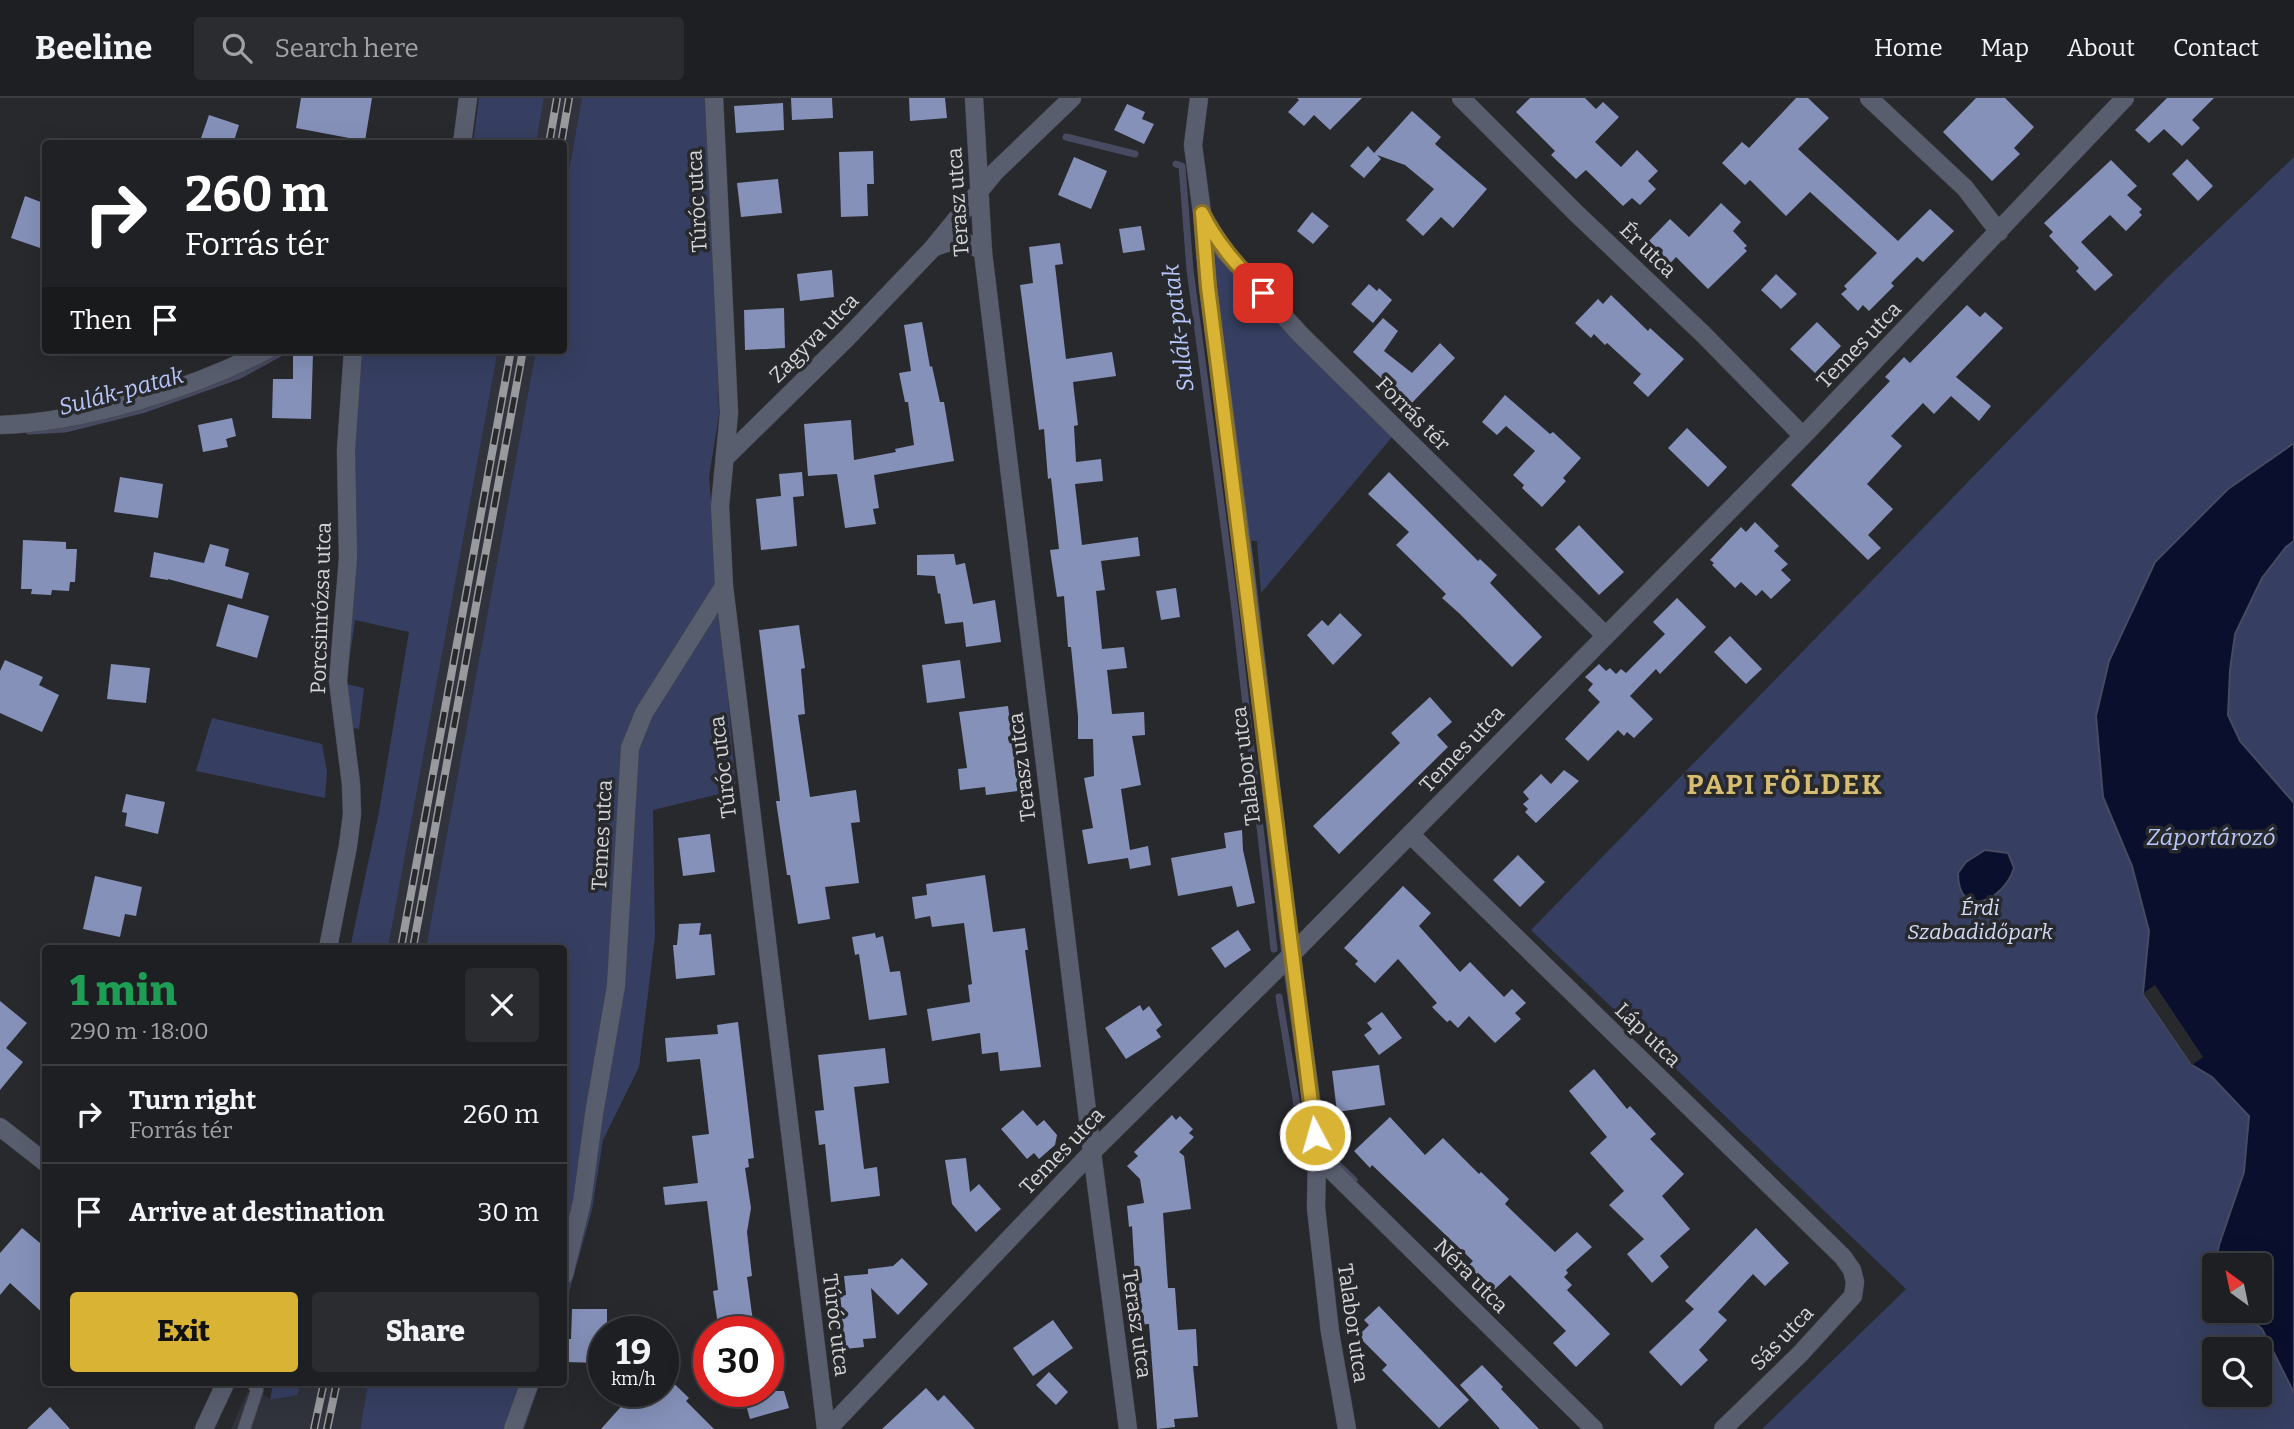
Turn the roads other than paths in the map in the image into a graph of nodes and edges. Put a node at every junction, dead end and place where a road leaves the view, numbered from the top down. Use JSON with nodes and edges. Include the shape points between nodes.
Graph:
{"nodes":[{"id":1,"x":468,"y":98,"type":"edge"},
{"id":2,"x":714,"y":98,"type":"edge"},
{"id":3,"x":974,"y":98,"type":"edge"},
{"id":4,"x":1072,"y":98,"type":"edge"},
{"id":5,"x":1199,"y":98,"type":"edge"},
{"id":6,"x":1461,"y":98,"type":"edge"},
{"id":7,"x":1869,"y":98,"type":"edge"},
{"id":8,"x":2125,"y":98,"type":"edge"},
{"id":9,"x":463,"y":140,"type":"edge"},
{"id":10,"x":981,"y":191,"type":"junction"},
{"id":11,"x":1202,"y":213,"type":"junction"},
{"id":12,"x":1998,"y":232,"type":"junction"},
{"id":13,"x":932,"y":249,"type":"junction"},
{"id":14,"x":984,"y":252,"type":"junction"},
{"id":15,"x":258,"y":354,"type":"edge"},
{"id":16,"x":353,"y":354,"type":"edge"},
{"id":17,"x":0,"y":425,"type":"edge"},
{"id":18,"x":1803,"y":436,"type":"junction"},
{"id":19,"x":726,"y":457,"type":"junction"},
{"id":20,"x":724,"y":586,"type":"junction"},
{"id":21,"x":1605,"y":635,"type":"junction"},
{"id":22,"x":1410,"y":834,"type":"junction"},
{"id":23,"x":329,"y":945,"type":"edge"},
{"id":24,"x":1291,"y":955,"type":"junction"},
{"id":25,"x":0,"y":1127,"type":"edge"},
{"id":26,"x":1092,"y":1152,"type":"junction"},
{"id":27,"x":1317,"y":1156,"type":"junction"},
{"id":28,"x":42,"y":1160,"type":"edge"},
{"id":29,"x":567,"y":1263,"type":"edge"},
{"id":30,"x":1852,"y":1270,"type":"joint"},
{"id":31,"x":224,"y":1386,"type":"edge"},
{"id":32,"x":254,"y":1386,"type":"edge"},
{"id":33,"x":529,"y":1386,"type":"edge"},
{"id":34,"x":204,"y":1429,"type":"edge"},
{"id":35,"x":244,"y":1429,"type":"edge"},
{"id":36,"x":513,"y":1429,"type":"edge"},
{"id":37,"x":827,"y":1429,"type":"edge"},
{"id":38,"x":1128,"y":1429,"type":"edge"},
{"id":39,"x":1347,"y":1429,"type":"edge"},
{"id":40,"x":1594,"y":1429,"type":"edge"},
{"id":41,"x":1723,"y":1429,"type":"edge"}],
"edges":[{"from":1,"to":9,"type":"street"},
{"from":2,"to":19,"type":"street","name":"Túróc utca","via":[[727,333]]},
{"from":3,"to":10,"type":"street","name":"Terasz utca"},
{"from":4,"to":10,"type":"street","name":"Zagyva utca"},
{"from":5,"to":11,"type":"street","name":"Talabor utca","via":[[1193,145]]},
{"from":6,"to":18,"type":"street","name":"Ér utca"},
{"from":7,"to":12,"type":"street","via":[[1965,188]]},
{"from":8,"to":12,"type":"street","name":"Temes utca"},
{"from":10,"to":13,"type":"street","name":"Zagyva utca"},
{"from":10,"to":14,"type":"street","name":"Terasz utca"},
{"from":11,"to":21,"type":"street","name":"Forrás tér","via":[[1225,252],[1300,334]]},
{"from":11,"to":24,"type":"street","name":"Talabor utca"},
{"from":12,"to":18,"type":"street","name":"Temes utca"},
{"from":13,"to":14,"type":"street","via":[[955,240],[968,241]]},
{"from":13,"to":19,"type":"street","name":"Zagyva utca"},
{"from":14,"to":26,"type":"street","name":"Terasz utca"},
{"from":15,"to":17,"type":"street","via":[[183,386],[111,407],[30,424]]},
{"from":16,"to":23,"type":"street","name":"Porcsinrózsa utca","via":[[346,450],[348,558],[338,681],[352,814]]},
{"from":18,"to":21,"type":"street","name":"Temes utca"},
{"from":19,"to":20,"type":"street","name":"Túróc utca","via":[[720,506]]},
{"from":20,"to":29,"type":"street","name":"Temes utca","via":[[644,713],[629,748],[616,986],[583,1202]]},
{"from":20,"to":37,"type":"street","name":"Túróc utca"},
{"from":21,"to":22,"type":"street","name":"Temes utca"},
{"from":22,"to":24,"type":"street","name":"Temes utca"},
{"from":22,"to":30,"type":"street","name":"Láp utca"},
{"from":24,"to":26,"type":"street","name":"Temes utca"},
{"from":24,"to":27,"type":"street","name":"Talabor utca"},
{"from":25,"to":28,"type":"street"},
{"from":26,"to":37,"type":"street","name":"Temes utca"},
{"from":26,"to":38,"type":"street","name":"Terasz utca"},
{"from":27,"to":39,"type":"street","name":"Talabor utca","via":[[1317,1222]]},
{"from":27,"to":40,"type":"street","name":"Néra utca"},
{"from":30,"to":41,"type":"street","name":"Sás utca","via":[[1856,1282],[1853,1296],[1843,1309]]},
{"from":31,"to":34,"type":"street"},
{"from":32,"to":35,"type":"lane"},
{"from":33,"to":36,"type":"street"}]}
